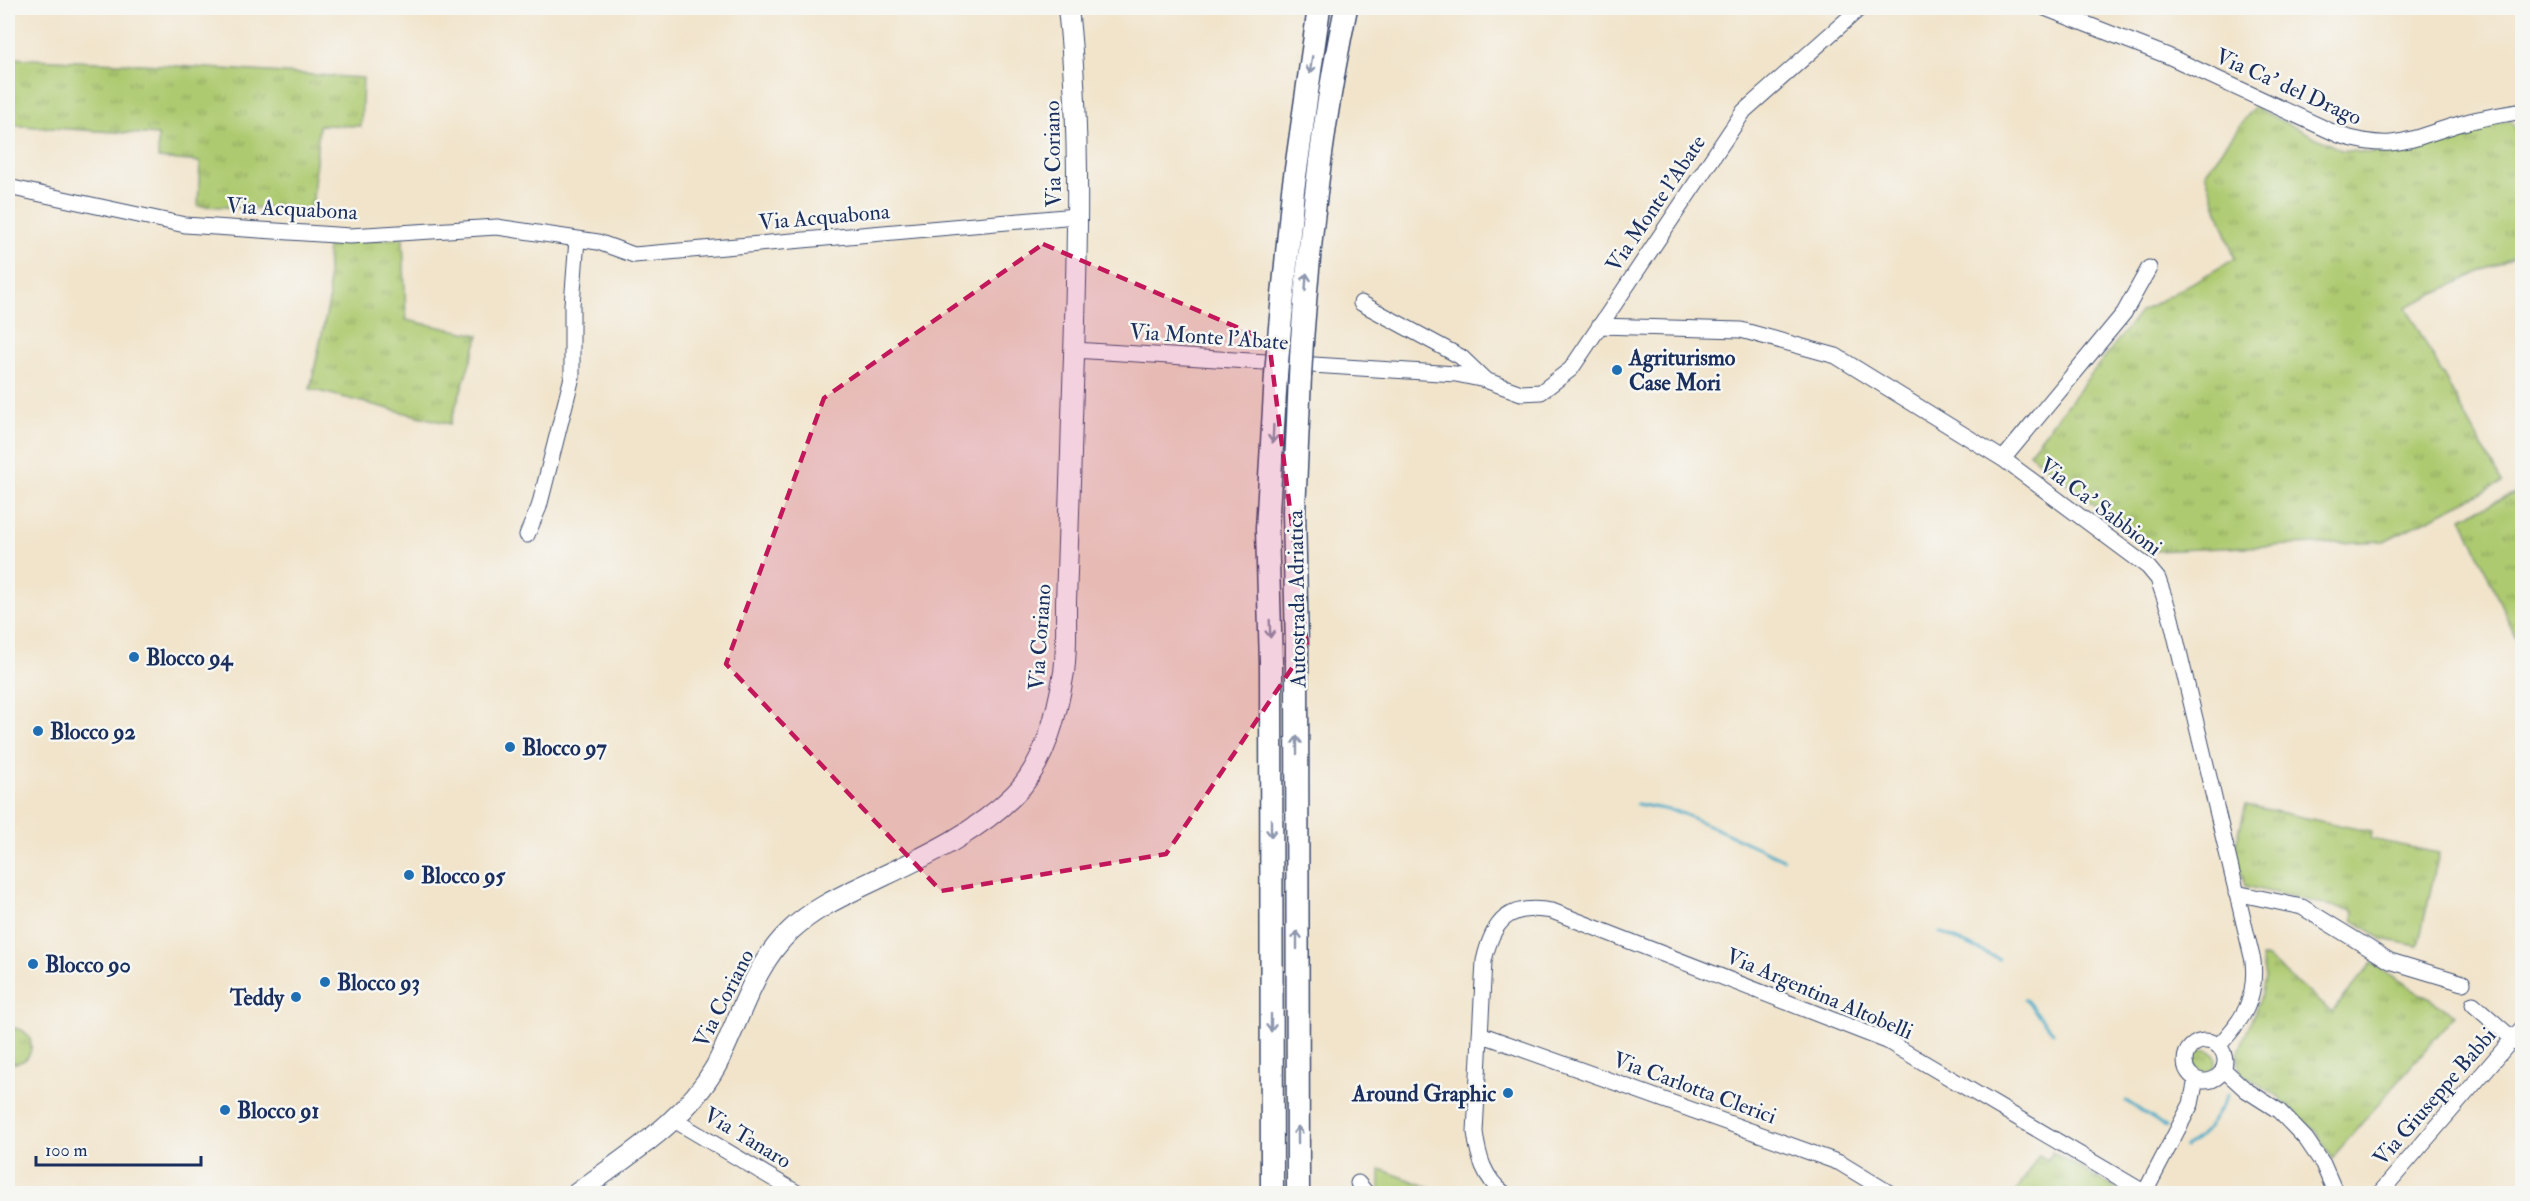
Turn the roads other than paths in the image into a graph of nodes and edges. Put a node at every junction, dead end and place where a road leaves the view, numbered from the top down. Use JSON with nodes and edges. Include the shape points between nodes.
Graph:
{"nodes":[{"id":1,"x":1068,"y":8,"type":"edge"},
{"id":2,"x":1319,"y":8,"type":"edge"},
{"id":3,"x":1346,"y":8,"type":"edge"},
{"id":4,"x":1860,"y":8,"type":"edge"},
{"id":5,"x":2044,"y":8,"type":"edge"},
{"id":6,"x":2523,"y":111,"type":"edge"},
{"id":7,"x":8,"y":188,"type":"edge"},
{"id":8,"x":1076,"y":216,"type":"junction"},
{"id":9,"x":577,"y":239,"type":"junction"},
{"id":10,"x":2149,"y":268,"type":"dead end"},
{"id":11,"x":1361,"y":303,"type":"dead end"},
{"id":12,"x":1599,"y":326,"type":"junction"},
{"id":13,"x":1074,"y":350,"type":"junction"},
{"id":14,"x":1485,"y":380,"type":"junction"},
{"id":15,"x":2003,"y":459,"type":"junction"},
{"id":16,"x":526,"y":535,"type":"dead end"},
{"id":17,"x":2236,"y":893,"type":"junction"},
{"id":18,"x":2463,"y":983,"type":"dead end"},
{"id":19,"x":2473,"y":1004,"type":"dead end"},
{"id":20,"x":1480,"y":1034,"type":"junction"},
{"id":21,"x":2519,"y":1038,"type":"edge"},
{"id":22,"x":2218,"y":1046,"type":"junction"},
{"id":23,"x":2223,"y":1069,"type":"junction"},
{"id":24,"x":2196,"y":1079,"type":"junction"},
{"id":25,"x":674,"y":1120,"type":"junction"},
{"id":26,"x":2146,"y":1193,"type":"edge"},
{"id":27,"x":576,"y":1194,"type":"edge"},
{"id":28,"x":799,"y":1194,"type":"edge"},
{"id":29,"x":1272,"y":1194,"type":"edge"},
{"id":30,"x":1298,"y":1194,"type":"edge"},
{"id":31,"x":1505,"y":1194,"type":"edge"},
{"id":32,"x":1891,"y":1194,"type":"edge"},
{"id":33,"x":2336,"y":1194,"type":"edge"},
{"id":34,"x":2379,"y":1194,"type":"edge"}],
"edges":[{"from":1,"to":8,"type":"main road","name":"Via Coriano","via":[[1077,121]]},
{"from":2,"to":29,"type":"highway","name":"Autostrada Adriatica","one_way":true,"bridge":true,"via":[[1293,189],[1267,529]]},
{"from":30,"to":3,"type":"highway","name":"Autostrada Adriatica","one_way":true,"bridge":true,"via":[[1294,512],[1308,258]]},
{"from":4,"to":12,"type":"street","name":"Via Monte l'Abate","via":[[1744,111]]},
{"from":5,"to":6,"type":"street","name":"Via Ca' del Drago","via":[[2168,56],[2364,143],[2406,142],[2464,122]]},
{"from":7,"to":9,"type":"street","name":"Via Acquabona","via":[[185,225],[350,236],[497,227]]},
{"from":8,"to":9,"type":"street","name":"Via Acquabona","via":[[634,255]]},
{"from":8,"to":13,"type":"main road","name":"Via Coriano"},
{"from":9,"to":16,"type":"street","via":[[572,377],[539,507]]},
{"from":10,"to":15,"type":"street","via":[[2124,313]]},
{"from":11,"to":14,"type":"street","name":"Via Monte l'Abate","via":[[1461,357]]},
{"from":12,"to":14,"type":"street","name":"Via Monte l'Abate","via":[[1572,369],[1541,392],[1521,393]]},
{"from":12,"to":15,"type":"street","name":"Via Ca' Sabbioni","via":[[1741,330],[1836,356]]},
{"from":13,"to":14,"type":"street","name":"Via Monte l'Abate","via":[[1456,374]]},
{"from":13,"to":25,"type":"main road","name":"Via Coriano","via":[[1064,669],[1050,732],[1035,767],[1015,794],[984,820],[936,850],[826,904],[790,930],[762,966],[715,1066],[696,1096]]},
{"from":15,"to":17,"type":"street","name":"Via Ca' Sabbioni","via":[[2148,567],[2158,579],[2170,614]]},
{"from":17,"to":18,"type":"street","via":[[2301,908],[2390,961]]},
{"from":17,"to":22,"type":"street","name":"Via Ca' Sabbioni","via":[[2255,978],[2250,1002],[2238,1024]]},
{"from":19,"to":21,"type":"street"},
{"from":20,"to":26,"type":"street","name":"Via Argentina Altobelli","via":[[1488,939],[1514,911],[1532,907],[1552,911],[1887,1041]]},
{"from":20,"to":31,"type":"street","name":"Via Argentina Altobelli","via":[[1475,1132],[1478,1155],[1494,1186]]},
{"from":20,"to":32,"type":"street","name":"Via Carlotta Clerici","via":[[1840,1163]]},
{"from":21,"to":34,"type":"street","name":"Via Giuseppe Babbi"},
{"from":22,"to":23,"type":"street","via":[[2224,1057]]},
{"from":22,"to":24,"type":"street","via":[[2206,1041],[2188,1050],[2186,1070]]},
{"from":23,"to":24,"type":"street","via":[[2215,1078]]},
{"from":23,"to":33,"type":"street","via":[[2279,1111],[2306,1139]]},
{"from":24,"to":26,"type":"street","name":"Via Argentina Altobelli","via":[[2192,1104]]},
{"from":25,"to":27,"type":"main road","name":"Via Coriano"},
{"from":25,"to":28,"type":"street","name":"Via Tanaro"}]}
